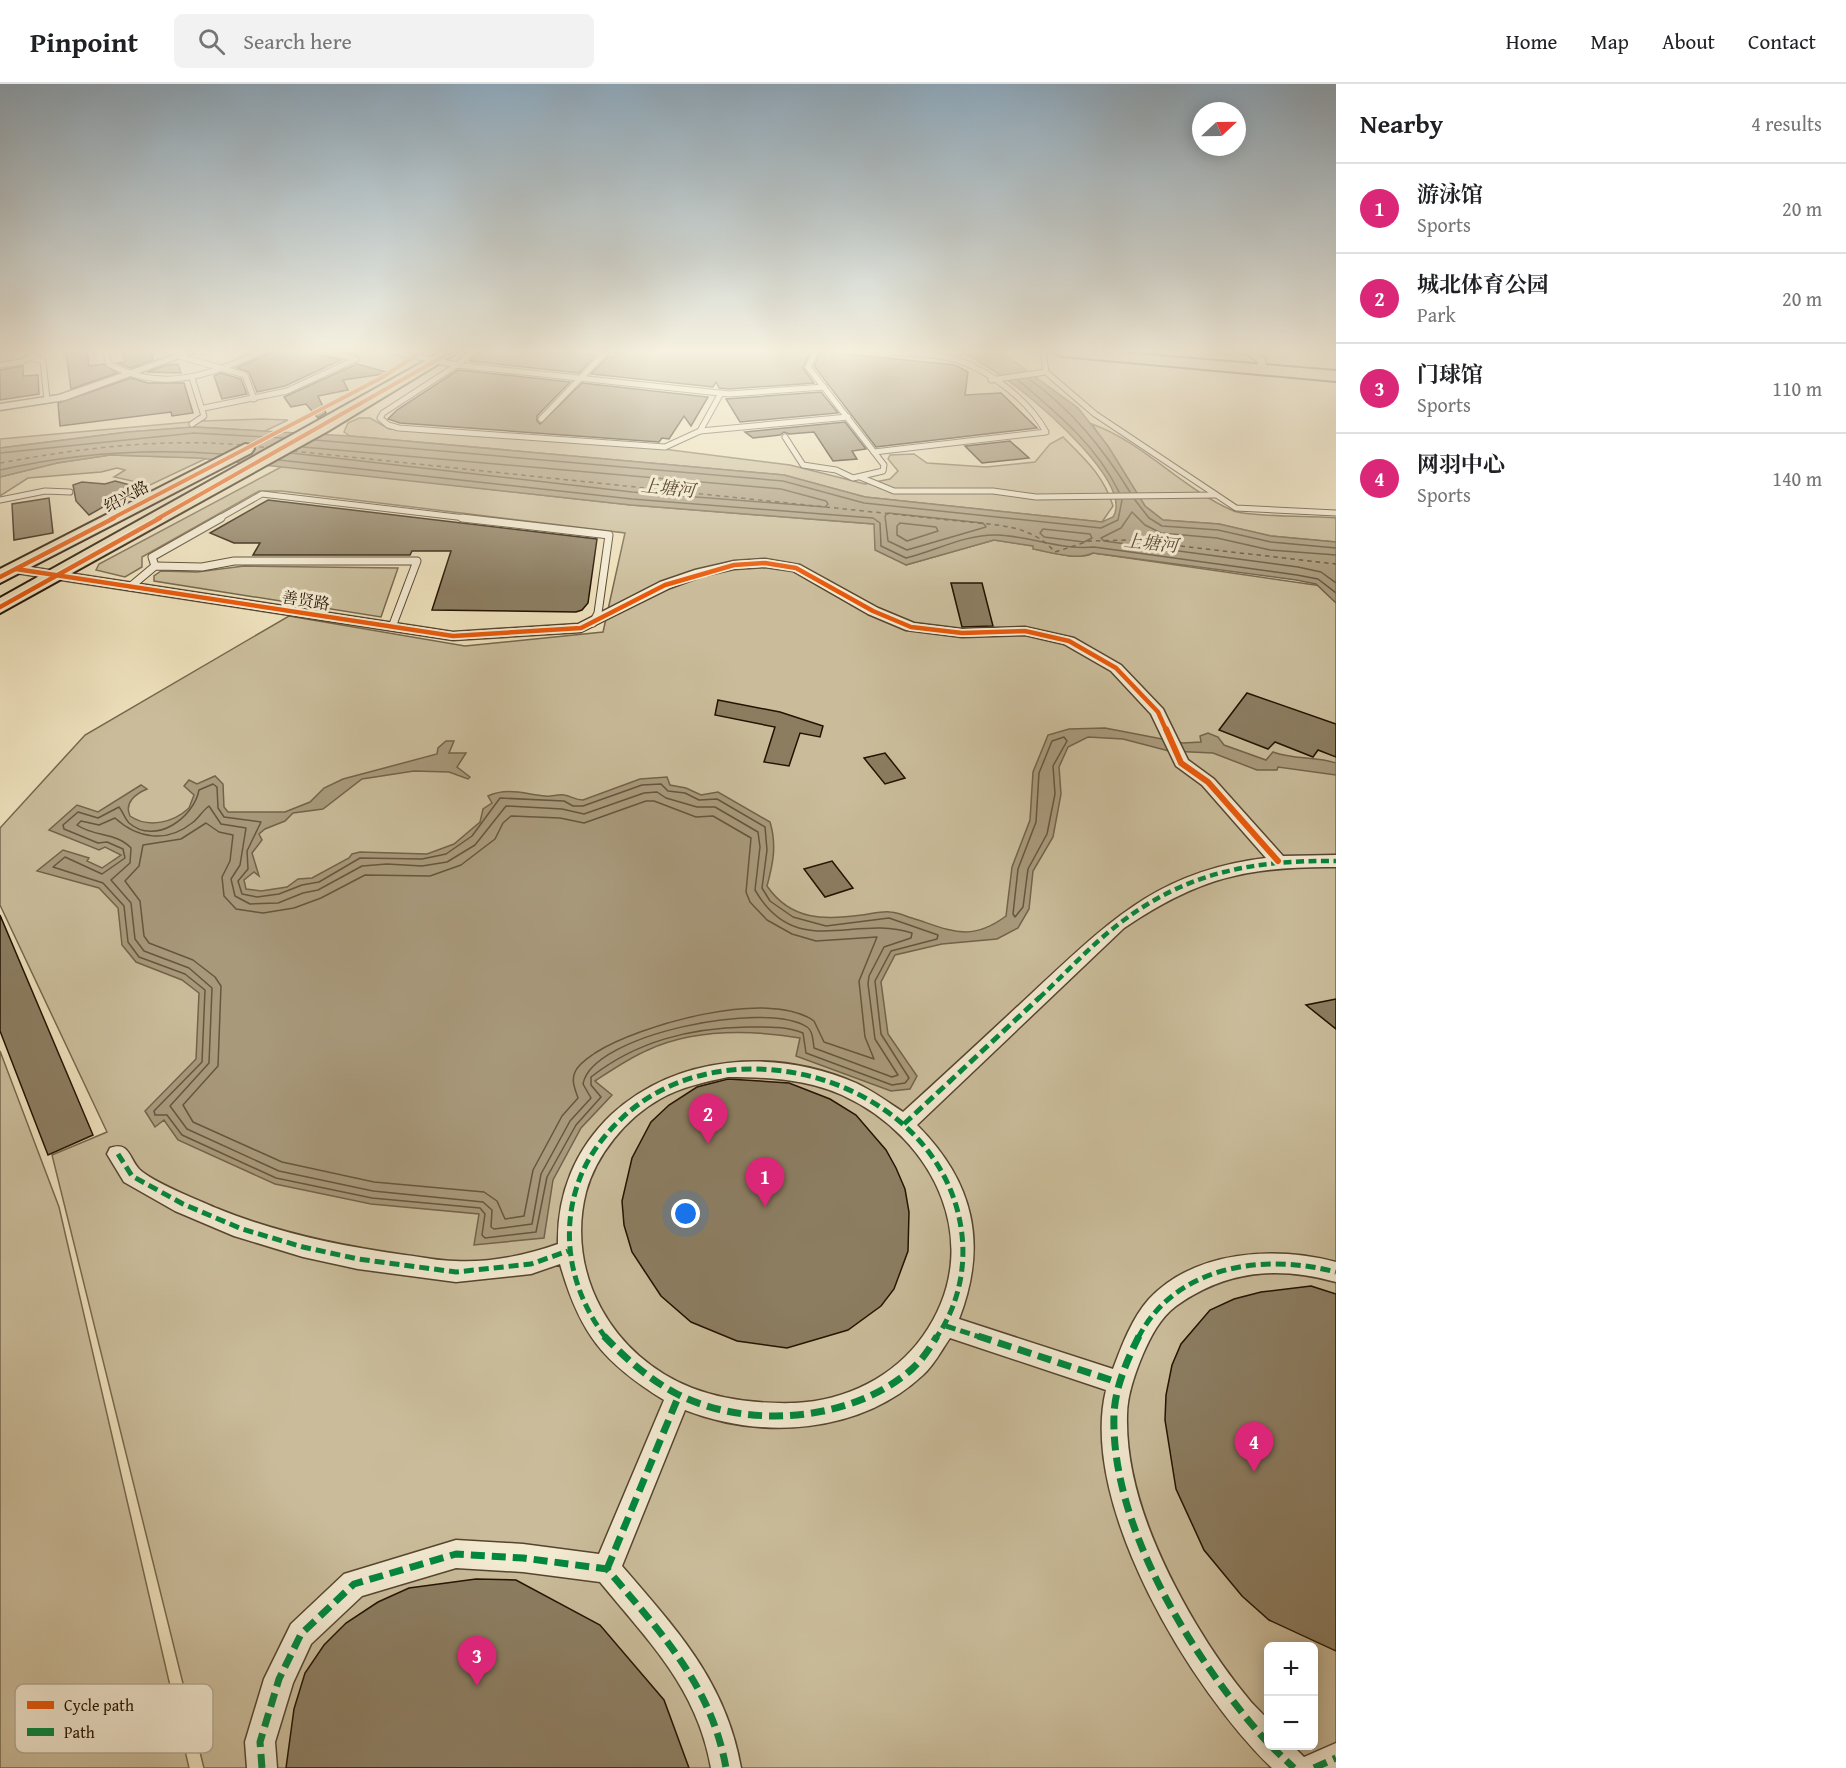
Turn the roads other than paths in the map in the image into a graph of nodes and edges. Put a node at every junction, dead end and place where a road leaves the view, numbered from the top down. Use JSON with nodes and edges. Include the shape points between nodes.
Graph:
{"nodes":[{"id":1,"x":278,"y":431,"type":"edge"},
{"id":2,"x":316,"y":431,"type":"edge"},
{"id":3,"x":435,"y":431,"type":"edge"},
{"id":4,"x":700,"y":431,"type":"joint"},
{"id":5,"x":704,"y":431,"type":"edge"},
{"id":6,"x":858,"y":431,"type":"edge"},
{"id":7,"x":1045,"y":431,"type":"edge"},
{"id":8,"x":1120,"y":431,"type":"edge"},
{"id":9,"x":785,"y":437,"type":"dead end"},
{"id":10,"x":874,"y":452,"type":"junction"},
{"id":11,"x":860,"y":477,"type":"junction"},
{"id":12,"x":70,"y":492,"type":"dead end"},
{"id":13,"x":1216,"y":495,"type":"junction"},
{"id":14,"x":0,"y":500,"type":"edge"},
{"id":15,"x":1336,"y":513,"type":"edge"},
{"id":16,"x":155,"y":566,"type":"junction"},
{"id":17,"x":8,"y":573,"type":"edge"},
{"id":18,"x":58,"y":576,"type":"junction"},
{"id":19,"x":130,"y":587,"type":"junction"},
{"id":20,"x":0,"y":607,"type":"edge"},
{"id":21,"x":593,"y":624,"type":"junction"},
{"id":22,"x":392,"y":627,"type":"junction"},
{"id":23,"x":1278,"y":861,"type":"junction"},
{"id":24,"x":1336,"y":861,"type":"edge"},
{"id":25,"x":904,"y":1125,"type":"junction"},
{"id":26,"x":118,"y":1154,"type":"dead end"},
{"id":27,"x":568,"y":1251,"type":"junction"},
{"id":28,"x":1336,"y":1272,"type":"edge"},
{"id":29,"x":946,"y":1326,"type":"junction"},
{"id":30,"x":1120,"y":1383,"type":"junction"},
{"id":31,"x":679,"y":1395,"type":"junction"},
{"id":32,"x":607,"y":1569,"type":"junction"},
{"id":33,"x":1264,"y":1737,"type":"edge"},
{"id":34,"x":1276,"y":1750,"type":"edge"},
{"id":35,"x":1336,"y":1758,"type":"edge"},
{"id":36,"x":262,"y":1768,"type":"edge"},
{"id":37,"x":726,"y":1768,"type":"edge"},
{"id":38,"x":1294,"y":1768,"type":"edge"},
{"id":39,"x":1314,"y":1768,"type":"edge"}],
"edges":[{"from":1,"to":17,"type":"main road","name":"绍兴路"},
{"from":2,"to":18,"type":"main road","name":"绍兴路"},
{"from":3,"to":4,"type":"lane","via":[[665,447]]},
{"from":4,"to":5,"type":"lane"},
{"from":6,"to":10,"type":"lane"},
{"from":7,"to":10,"type":"lane"},
{"from":8,"to":13,"type":"lane"},
{"from":9,"to":11,"type":"lane","via":[[803,465]]},
{"from":10,"to":11,"type":"lane","via":[[884,465],[883,471]]},
{"from":11,"to":13,"type":"lane","via":[[894,491],[993,491],[1036,497]]},
{"from":12,"to":14,"type":"lane","via":[[45,491]]},
{"from":13,"to":15,"type":"lane","via":[[1236,508]]},
{"from":16,"to":19,"type":"lane"},
{"from":16,"to":21,"type":"lane","via":[[152,556],[262,494],[609,535]]},
{"from":16,"to":22,"type":"lane","via":[[202,567],[234,561],[417,561]]},
{"from":17,"to":18,"type":"street","name":"善贤路"},
{"from":18,"to":19,"type":"street","name":"善贤路"},
{"from":18,"to":20,"type":"main road","name":"绍兴路"},
{"from":19,"to":22,"type":"street","name":"善贤路"},
{"from":21,"to":22,"type":"street","name":"善贤路","via":[[453,636]]},
{"from":21,"to":23,"type":"street","name":"善贤路","via":[[665,585],[734,565],[765,563],[796,568],[911,627],[962,633],[1025,631],[1069,641],[1116,668],[1158,712],[1181,763],[1208,782]]},
{"from":23,"to":24,"type":"street"},
{"from":23,"to":25,"type":"street","via":[[1222,870],[1189,882],[1124,919]]},
{"from":25,"to":27,"type":"street","via":[[866,1097],[822,1078],[776,1069],[740,1069],[683,1079],[642,1099],[608,1127],[583,1163],[568,1206]]},
{"from":25,"to":29,"type":"street","via":[[934,1158],[955,1197],[965,1240],[962,1284]]},
{"from":26,"to":27,"type":"street","via":[[132,1176],[183,1204],[242,1229],[358,1259],[456,1272],[531,1264]]},
{"from":27,"to":31,"type":"street","via":[[578,1293],[602,1333],[636,1368]]},
{"from":28,"to":30,"type":"street","via":[[1318,1266],[1249,1266],[1190,1283],[1157,1308],[1139,1335]]},
{"from":29,"to":30,"type":"street"},
{"from":29,"to":31,"type":"street","via":[[920,1362],[883,1389],[838,1409],[763,1415],[731,1412]]},
{"from":30,"to":33,"type":"street","via":[[1114,1414],[1116,1455],[1153,1573],[1184,1632],[1215,1679]]},
{"from":31,"to":32,"type":"street"},
{"from":32,"to":36,"type":"street","via":[[456,1554],[354,1584],[301,1634],[279,1679],[260,1742]]},
{"from":32,"to":37,"type":"street","via":[[694,1676],[724,1748]]},
{"from":34,"to":38,"type":"street"},
{"from":35,"to":39,"type":"street"}]}
